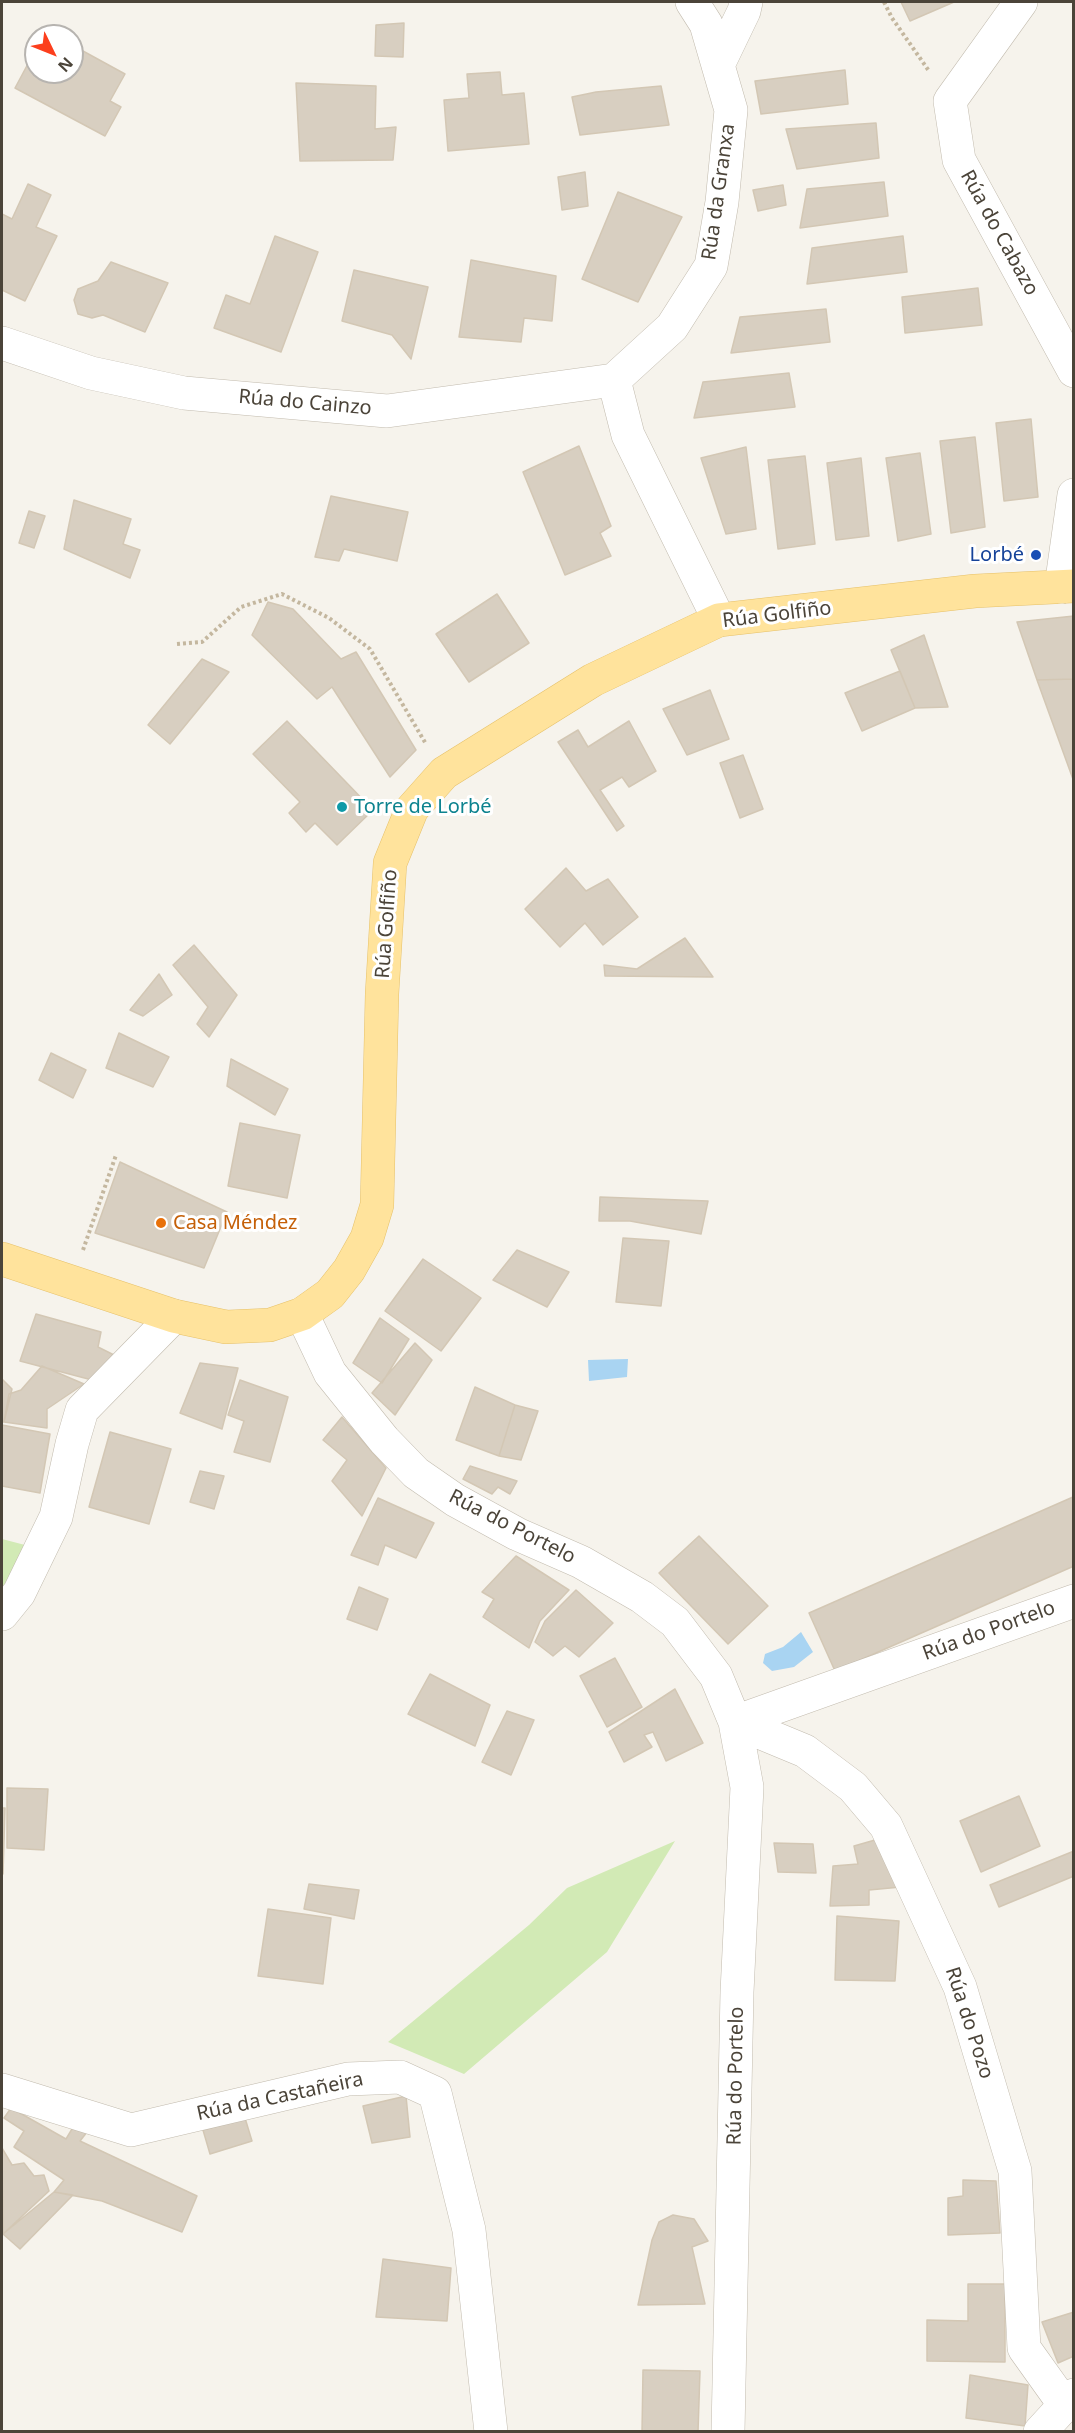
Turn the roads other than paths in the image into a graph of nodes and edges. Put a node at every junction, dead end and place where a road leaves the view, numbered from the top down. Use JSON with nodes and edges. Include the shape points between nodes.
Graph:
{"nodes":[{"id":1,"x":692,"y":2,"type":"edge"},
{"id":2,"x":746,"y":2,"type":"edge"},
{"id":3,"x":1021,"y":2,"type":"edge"},
{"id":4,"x":718,"y":65,"type":"junction"},
{"id":5,"x":2,"y":343,"type":"edge"},
{"id":6,"x":1074,"y":371,"type":"edge"},
{"id":7,"x":614,"y":381,"type":"junction"},
{"id":8,"x":1074,"y":495,"type":"edge"},
{"id":9,"x":1067,"y":586,"type":"edge"},
{"id":10,"x":719,"y":620,"type":"junction"},
{"id":11,"x":2,"y":1259,"type":"edge"},
{"id":12,"x":302,"y":1314,"type":"junction"},
{"id":13,"x":174,"y":1316,"type":"junction"},
{"id":14,"x":1074,"y":1601,"type":"edge"},
{"id":15,"x":2,"y":1614,"type":"edge"},
{"id":16,"x":735,"y":1722,"type":"junction"},
{"id":17,"x":2,"y":2090,"type":"edge"},
{"id":18,"x":1069,"y":2400,"type":"edge"},
{"id":19,"x":491,"y":2432,"type":"edge"},
{"id":20,"x":728,"y":2432,"type":"edge"},
{"id":21,"x":1040,"y":2432,"type":"edge"}],
"edges":[{"from":1,"to":4,"type":"street","name":"Rúa da Granxa","via":[[706,24]]},
{"from":2,"to":4,"type":"street"},
{"from":3,"to":6,"type":"street","name":"Rúa do Cabazo","via":[[950,102],[959,160]]},
{"from":4,"to":7,"type":"street","name":"Rúa da Granxa","via":[[731,110],[711,266],[672,327]]},
{"from":5,"to":7,"type":"street","name":"Rúa do Cainzo","via":[[91,373],[184,393],[387,411]]},
{"from":7,"to":10,"type":"street","via":[[628,435]]},
{"from":8,"to":9,"type":"street"},
{"from":9,"to":10,"type":"main road","name":"Rúa Golfiño","via":[[975,591]]},
{"from":10,"to":12,"type":"main road","name":"Rúa Golfiño","via":[[593,680],[444,773],[412,809],[390,863],[382,994],[377,1205],[367,1238],[349,1270],[330,1294]]},
{"from":11,"to":13,"type":"main road","name":"Rúa Golfiño"},
{"from":12,"to":13,"type":"main road","name":"Rúa Golfiño","via":[[270,1325],[226,1327]]},
{"from":12,"to":16,"type":"street","name":"Rúa do Portelo","via":[[330,1373],[416,1473],[465,1506],[581,1562],[642,1597],[675,1622],[716,1676]]},
{"from":13,"to":15,"type":"street","via":[[82,1410],[56,1517],[19,1593]]},
{"from":14,"to":16,"type":"street","name":"Rúa do Portelo"},
{"from":16,"to":18,"type":"street","name":"Rúa do Pozo","via":[[805,1751],[854,1787],[886,1826],[960,1987],[1015,2171],[1024,2348]]},
{"from":16,"to":20,"type":"street","name":"Rúa do Portelo","via":[[747,1787],[737,1992]]},
{"from":17,"to":19,"type":"street","name":"Rúa da Castañeira","via":[[130,2130],[348,2079],[400,2077],[435,2093],[469,2230]]},
{"from":18,"to":21,"type":"street"}]}
